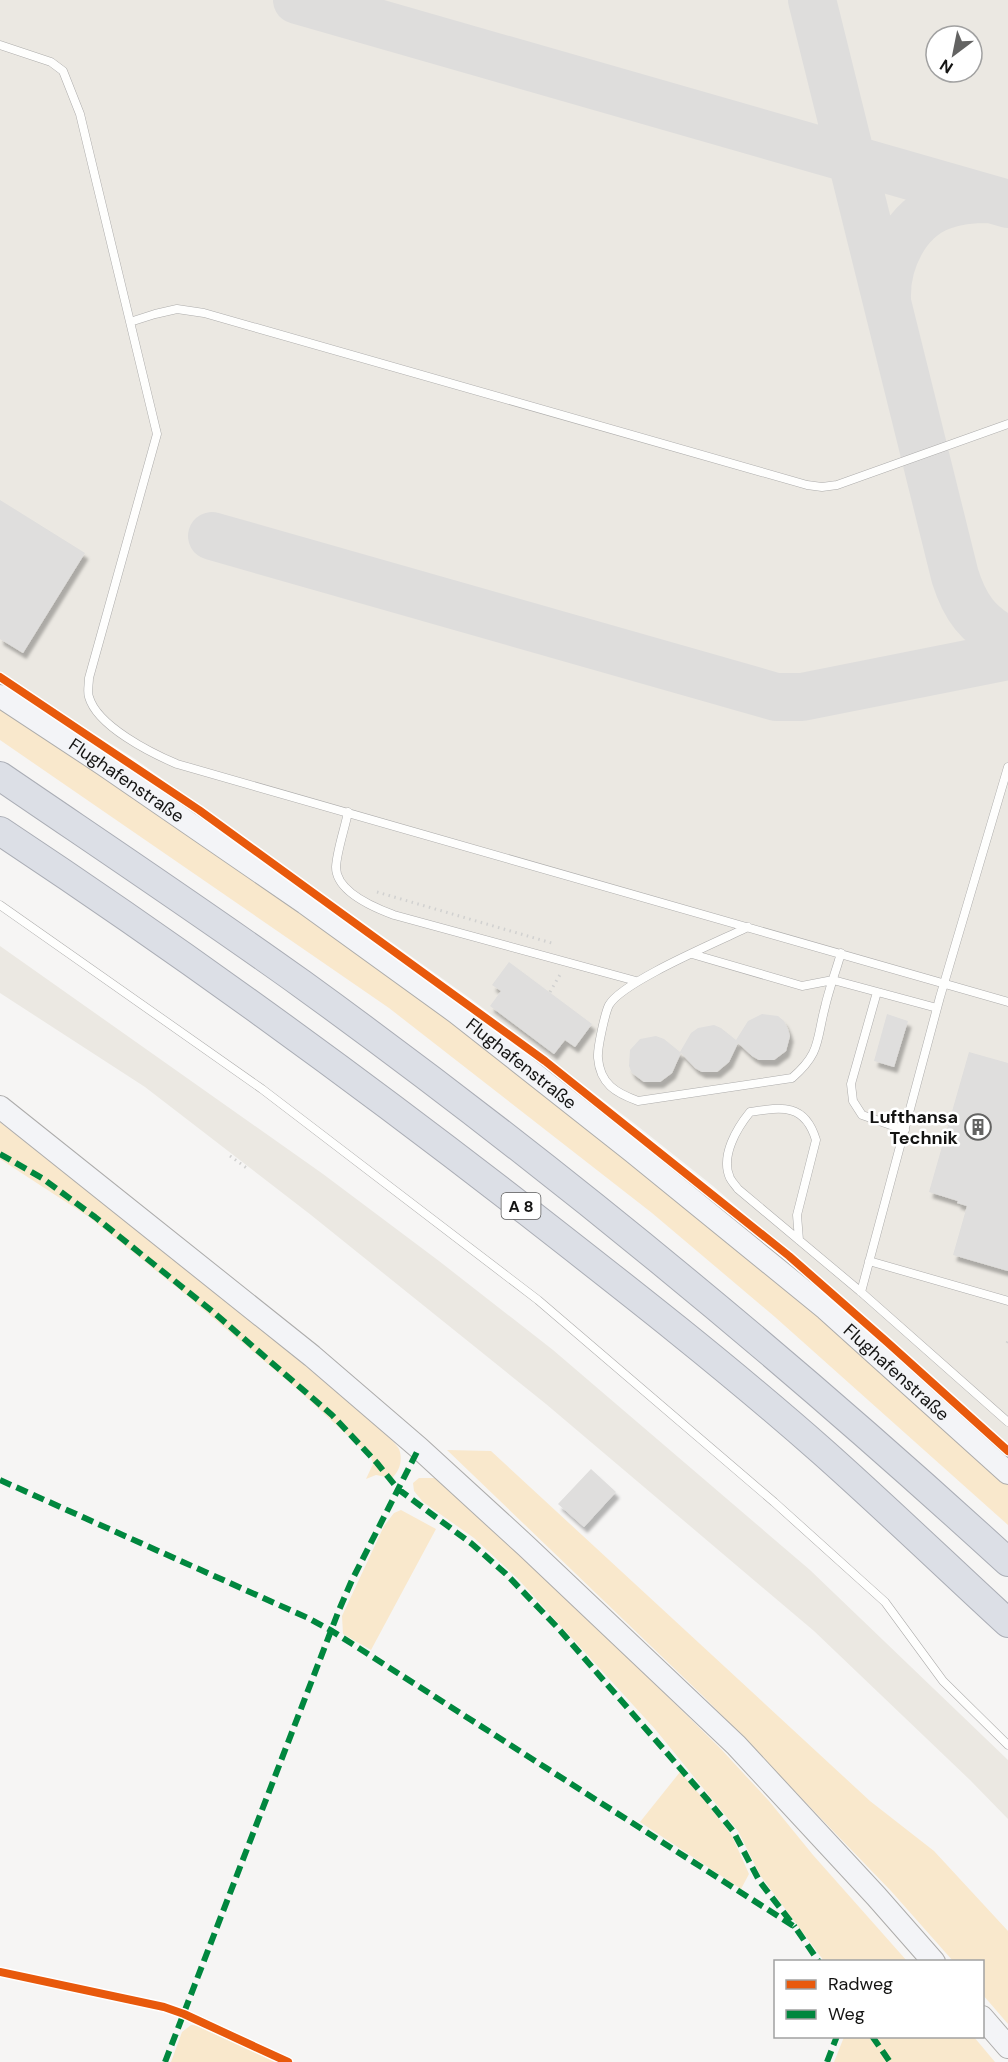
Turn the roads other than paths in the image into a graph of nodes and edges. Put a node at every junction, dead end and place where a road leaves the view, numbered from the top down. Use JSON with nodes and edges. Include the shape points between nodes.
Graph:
{"nodes":[{"id":1,"x":0,"y":45,"type":"edge"},
{"id":2,"x":130,"y":322,"type":"junction"},
{"id":3,"x":1008,"y":424,"type":"edge"},
{"id":4,"x":0,"y":696,"type":"edge"},
{"id":5,"x":1008,"y":767,"type":"edge"},
{"id":6,"x":0,"y":777,"type":"edge"},
{"id":7,"x":348,"y":812,"type":"junction"},
{"id":8,"x":0,"y":831,"type":"edge"},
{"id":9,"x":0,"y":905,"type":"edge"},
{"id":10,"x":748,"y":927,"type":"junction"},
{"id":11,"x":841,"y":953,"type":"junction"},
{"id":12,"x":692,"y":954,"type":"junction"},
{"id":13,"x":833,"y":980,"type":"junction"},
{"id":14,"x":636,"y":981,"type":"junction"},
{"id":15,"x":945,"y":983,"type":"junction"},
{"id":16,"x":877,"y":992,"type":"junction"},
{"id":17,"x":1008,"y":1002,"type":"edge"},
{"id":18,"x":937,"y":1008,"type":"junction"},
{"id":19,"x":0,"y":1107,"type":"edge"},
{"id":20,"x":905,"y":1130,"type":"junction"},
{"id":21,"x":799,"y":1240,"type":"junction"},
{"id":22,"x":869,"y":1261,"type":"junction"},
{"id":23,"x":861,"y":1292,"type":"junction"},
{"id":24,"x":1008,"y":1301,"type":"edge"},
{"id":25,"x":1008,"y":1422,"type":"edge"},
{"id":26,"x":1008,"y":1473,"type":"edge"},
{"id":27,"x":1008,"y":1562,"type":"edge"},
{"id":28,"x":1008,"y":1623,"type":"edge"},
{"id":29,"x":1008,"y":1745,"type":"edge"},
{"id":30,"x":932,"y":1960,"type":"edge"},
{"id":31,"x":984,"y":2019,"type":"edge"},
{"id":32,"x":1008,"y":2047,"type":"edge"}],
"edges":[{"from":1,"to":2,"type":"lane","via":[[51,62],[63,71],[80,114]]},
{"from":2,"to":3,"type":"lane","via":[[177,309],[204,313],[822,487]]},
{"from":2,"to":7,"type":"lane","via":[[157,434],[89,678],[89,697],[115,729],[158,756]]},
{"from":4,"to":26,"type":"main road","name":"Flughafenstraße","via":[[296,897],[457,1013],[826,1309]]},
{"from":5,"to":15,"type":"lane"},
{"from":6,"to":27,"type":"highway","number":"A 8","via":[[302,985],[622,1228],[824,1397]]},
{"from":7,"to":10,"type":"lane"},
{"from":7,"to":14,"type":"lane","via":[[336,867],[338,879],[370,906]]},
{"from":8,"to":28,"type":"highway","number":"A 8","via":[[288,1031],[431,1136],[645,1303],[823,1452]]},
{"from":9,"to":29,"type":"lane","via":[[262,1089],[538,1300],[885,1602],[944,1681]]},
{"from":10,"to":11,"type":"lane"},
{"from":10,"to":12,"type":"lane"},
{"from":11,"to":13,"type":"lane"},
{"from":11,"to":15,"type":"lane"},
{"from":12,"to":13,"type":"lane","via":[[802,986]]},
{"from":12,"to":14,"type":"lane"},
{"from":13,"to":14,"type":"lane","via":[[816,1048],[807,1065],[792,1078],[638,1101],[607,1085],[598,1069],[597,1051],[609,1004]]},
{"from":13,"to":16,"type":"lane"},
{"from":15,"to":17,"type":"lane"},
{"from":15,"to":18,"type":"lane"},
{"from":16,"to":18,"type":"lane"},
{"from":16,"to":20,"type":"lane","via":[[851,1084],[853,1101],[862,1115]]},
{"from":18,"to":20,"type":"lane"},
{"from":19,"to":30,"type":"main road","via":[[312,1356],[526,1546],[736,1745]]},
{"from":20,"to":22,"type":"lane"},
{"from":21,"to":21,"type":"lane","via":[[797,1215],[816,1140],[812,1129],[805,1117],[792,1111],[775,1108],[750,1112],[730,1148],[730,1178]]},
{"from":21,"to":23,"type":"lane"},
{"from":22,"to":23,"type":"lane"},
{"from":22,"to":24,"type":"lane"},
{"from":23,"to":25,"type":"lane"},
{"from":31,"to":32,"type":"main road"}]}
